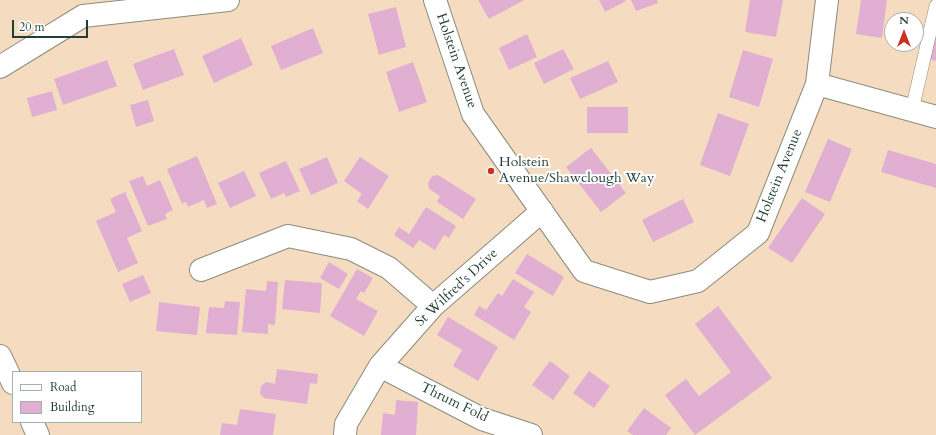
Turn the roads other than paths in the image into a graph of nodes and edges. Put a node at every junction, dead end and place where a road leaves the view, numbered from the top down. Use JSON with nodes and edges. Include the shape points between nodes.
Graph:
{"nodes":[{"id":1,"x":228,"y":0,"type":"edge"},
{"id":2,"x":435,"y":0,"type":"edge"},
{"id":3,"x":827,"y":0,"type":"edge"},
{"id":4,"x":194,"y":2,"type":"edge"},
{"id":5,"x":936,"y":6,"type":"edge"},
{"id":6,"x":0,"y":67,"type":"edge"},
{"id":7,"x":817,"y":84,"type":"junction"},
{"id":8,"x":912,"y":110,"type":"junction"},
{"id":9,"x":936,"y":116,"type":"edge"},
{"id":10,"x":542,"y":211,"type":"junction"},
{"id":11,"x":201,"y":270,"type":"dead end"},
{"id":12,"x":433,"y":306,"type":"junction"},
{"id":13,"x":0,"y":356,"type":"edge"},
{"id":14,"x":380,"y":366,"type":"junction"},
{"id":15,"x":12,"y":381,"type":"edge"},
{"id":16,"x":344,"y":435,"type":"edge"},
{"id":17,"x":531,"y":435,"type":"edge"}],
"edges":[{"from":1,"to":4,"type":"street"},
{"from":2,"to":10,"type":"street","name":"Holstein Avenue","via":[[473,114]]},
{"from":3,"to":7,"type":"street","name":"Holstein Avenue"},
{"from":4,"to":6,"type":"street","via":[[84,16]]},
{"from":5,"to":8,"type":"lane"},
{"from":7,"to":8,"type":"street"},
{"from":7,"to":10,"type":"street","name":"Holstein Avenue","via":[[758,233],[698,281],[650,292],[584,270]]},
{"from":8,"to":9,"type":"street"},
{"from":10,"to":12,"type":"street","name":"St Wilfred's Drive"},
{"from":11,"to":12,"type":"street","via":[[288,236],[351,249],[389,268]]},
{"from":12,"to":14,"type":"street","name":"St Wilfred's Drive"},
{"from":13,"to":15,"type":"street"},
{"from":14,"to":16,"type":"street","name":"St Wilfred's Drive","via":[[346,424]]},
{"from":14,"to":17,"type":"street","name":"Thrum Fold","via":[[482,419]]}]}
